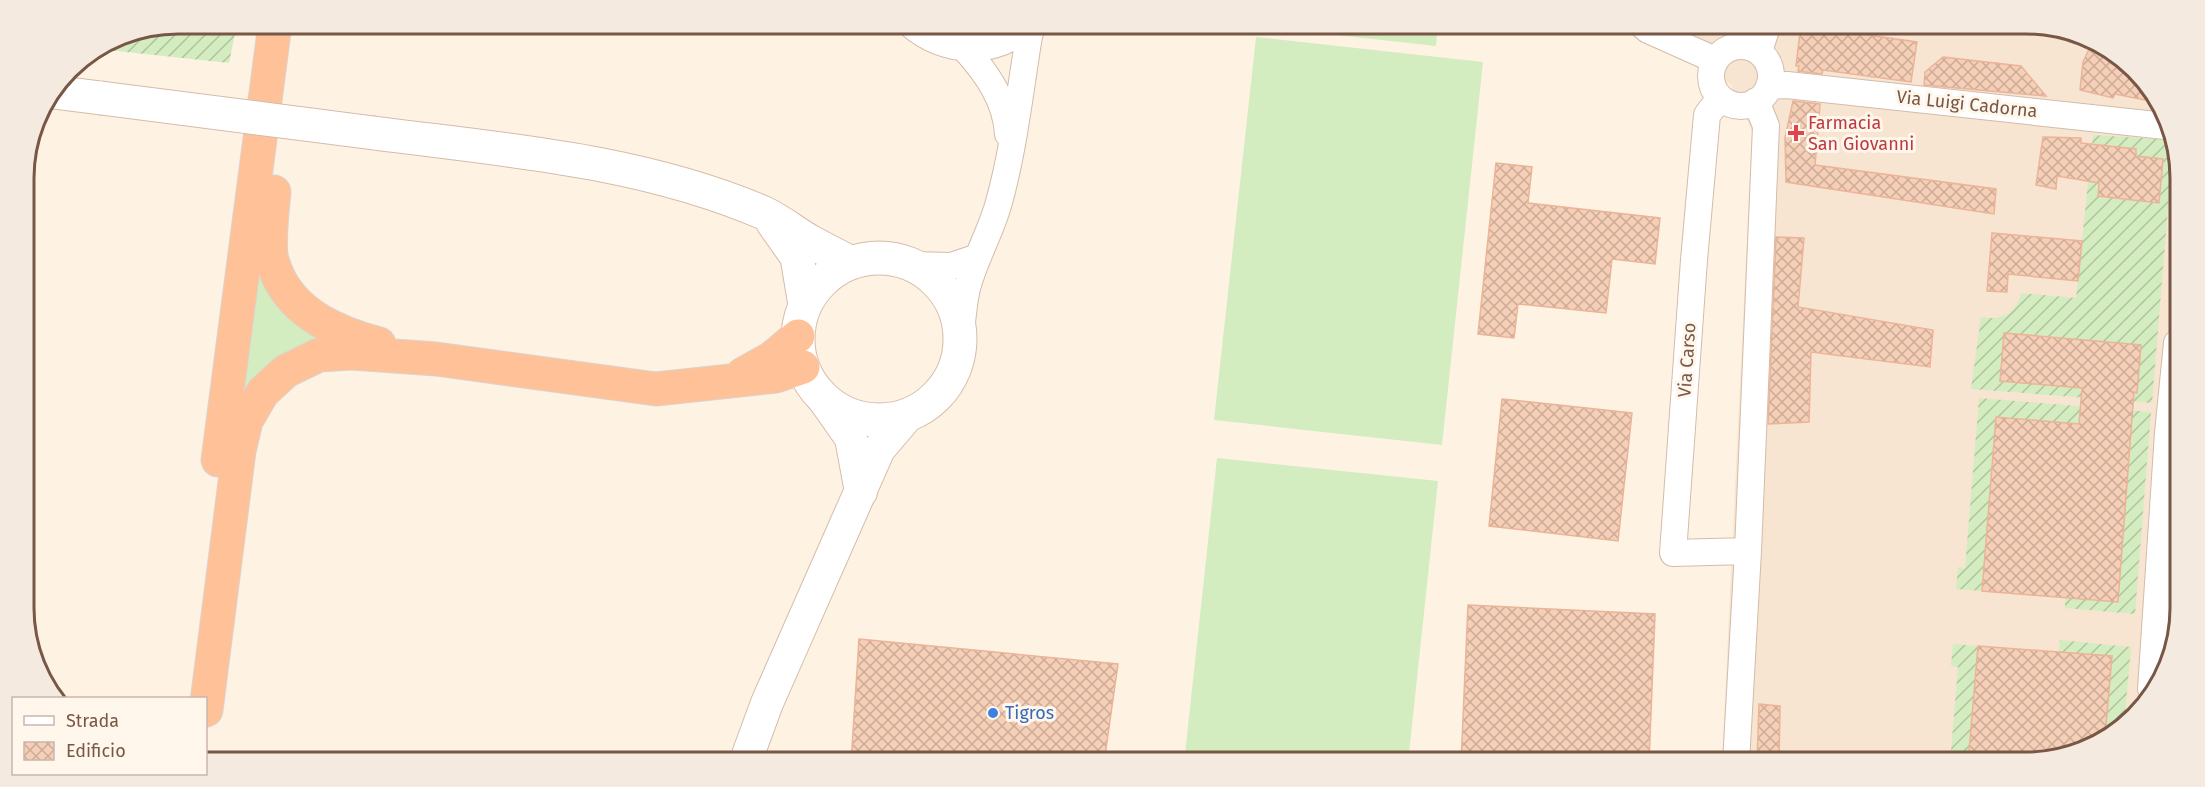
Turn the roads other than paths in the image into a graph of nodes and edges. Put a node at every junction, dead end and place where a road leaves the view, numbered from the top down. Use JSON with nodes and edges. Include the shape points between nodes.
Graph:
{"nodes":[{"id":1,"x":1657,"y":34,"type":"edge"},
{"id":2,"x":1765,"y":34,"type":"edge"},
{"id":3,"x":252,"y":35,"type":"edge"},
{"id":4,"x":273,"y":35,"type":"edge"},
{"id":5,"x":294,"y":35,"type":"edge"},
{"id":6,"x":924,"y":35,"type":"edge"},
{"id":7,"x":1014,"y":35,"type":"edge"},
{"id":8,"x":1029,"y":35,"type":"edge"},
{"id":9,"x":964,"y":48,"type":"junction"},
{"id":10,"x":1759,"y":51,"type":"junction"},
{"id":11,"x":1714,"y":60,"type":"junction"},
{"id":12,"x":63,"y":93,"type":"edge"},
{"id":13,"x":1763,"y":94,"type":"junction"},
{"id":14,"x":1720,"y":98,"type":"junction"},
{"id":15,"x":2161,"y":126,"type":"edge"},
{"id":16,"x":1010,"y":158,"type":"junction"},
{"id":17,"x":766,"y":214,"type":"junction"},
{"id":18,"x":246,"y":246,"type":"junction"},
{"id":19,"x":978,"y":257,"type":"junction"},
{"id":20,"x":851,"y":263,"type":"junction"},
{"id":21,"x":913,"y":265,"type":"junction"},
{"id":22,"x":802,"y":336,"type":"junction"},
{"id":23,"x":960,"y":342,"type":"junction"},
{"id":24,"x":436,"y":359,"type":"junction"},
{"id":25,"x":820,"y":394,"type":"junction"},
{"id":26,"x":2170,"y":414,"type":"edge"},
{"id":27,"x":908,"y":415,"type":"junction"},
{"id":28,"x":861,"y":492,"type":"junction"},
{"id":29,"x":1748,"y":551,"type":"junction"},
{"id":30,"x":2152,"y":679,"type":"edge"},
{"id":31,"x":187,"y":697,"type":"edge"},
{"id":32,"x":207,"y":702,"type":"edge"},
{"id":33,"x":749,"y":752,"type":"edge"},
{"id":34,"x":1737,"y":752,"type":"edge"}],
"edges":[{"from":1,"to":11,"type":"street"},
{"from":2,"to":10,"type":"street"},
{"from":3,"to":18,"type":"highway","via":[[239,130]]},
{"from":4,"to":18,"type":"highway"},
{"from":5,"to":24,"type":"highway","via":[[278,154],[271,259],[283,286],[312,316],[336,330]]},
{"from":6,"to":9,"type":"street"},
{"from":7,"to":9,"type":"street","via":[[1003,41]]},
{"from":8,"to":16,"type":"street"},
{"from":9,"to":16,"type":"street","via":[[999,97],[1008,128]]},
{"from":10,"to":11,"type":"street","via":[[1740,45],[1721,52]]},
{"from":10,"to":13,"type":"street","via":[[1766,58],[1771,77]]},
{"from":11,"to":14,"type":"street","via":[[1711,80]]},
{"from":12,"to":17,"type":"main road","bridge":true,"via":[[623,168],[705,191]]},
{"from":13,"to":14,"type":"street","via":[[1748,105]]},
{"from":13,"to":15,"type":"street","name":"Via Luigi Cadorna","via":[[1787,85]]},
{"from":13,"to":29,"type":"street","via":[[1766,126]]},
{"from":14,"to":29,"type":"street","name":"Via Carso","via":[[1707,115],[1673,554]]},
{"from":16,"to":19,"type":"street","via":[[988,238]]},
{"from":17,"to":20,"type":"main road"},
{"from":17,"to":22,"type":"main road","via":[[796,257]]},
{"from":18,"to":31,"type":"highway"},
{"from":19,"to":21,"type":"street","via":[[951,266]]},
{"from":19,"to":23,"type":"street","via":[[967,289]]},
{"from":20,"to":21,"type":"main road","via":[[882,258]]},
{"from":20,"to":22,"type":"main road","via":[[824,279]]},
{"from":21,"to":23,"type":"main road","via":[[939,284],[949,297]]},
{"from":22,"to":24,"type":"highway","via":[[729,382],[656,389]]},
{"from":22,"to":25,"type":"main road","via":[[810,381]]},
{"from":23,"to":27,"type":"main road","via":[[958,358],[945,387]]},
{"from":24,"to":32,"type":"highway","via":[[352,353],[319,355],[286,371],[263,392],[246,421],[238,451]]},
{"from":25,"to":27,"type":"main road","via":[[860,418]]},
{"from":25,"to":28,"type":"street","via":[[851,438]]},
{"from":26,"to":30,"type":"street"},
{"from":27,"to":28,"type":"street","via":[[879,449]]},
{"from":28,"to":33,"type":"street"},
{"from":29,"to":34,"type":"street"}]}
